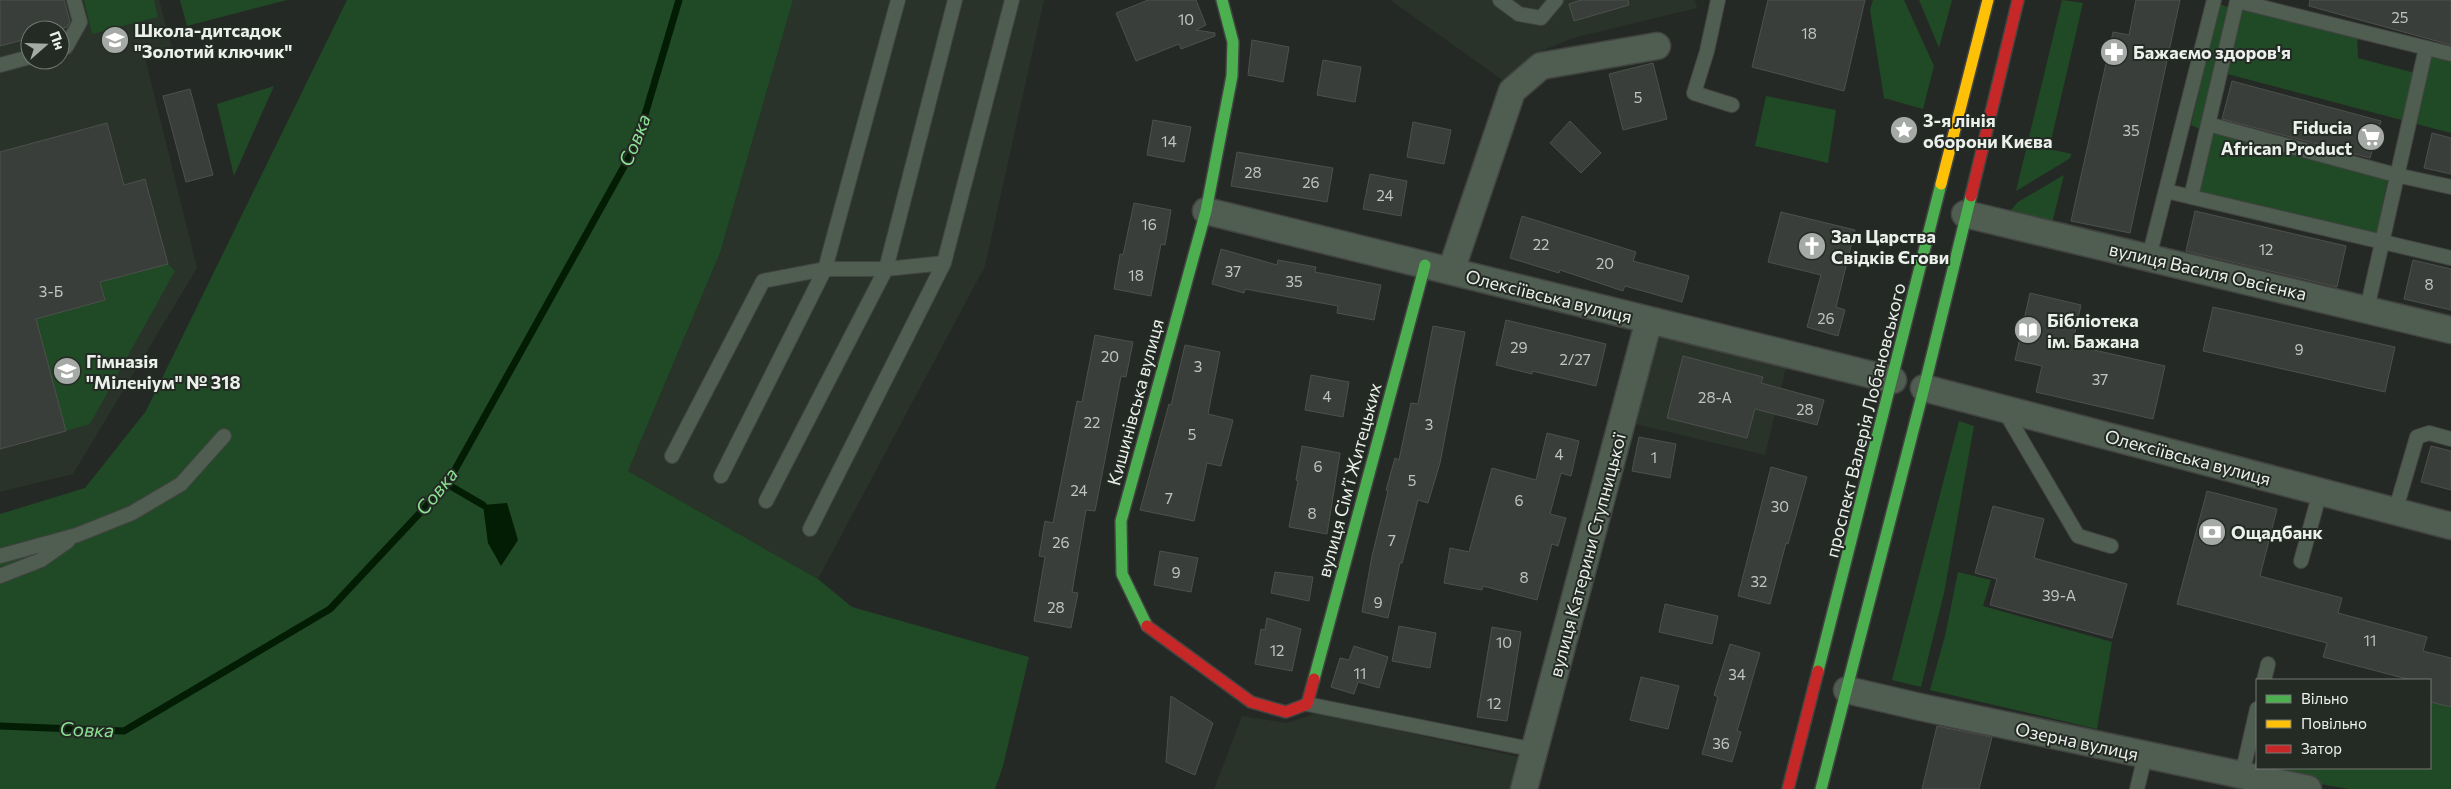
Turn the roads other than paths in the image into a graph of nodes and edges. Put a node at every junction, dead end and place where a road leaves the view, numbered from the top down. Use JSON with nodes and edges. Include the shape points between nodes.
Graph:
{"nodes":[{"id":1,"x":74,"y":0,"type":"edge"},
{"id":2,"x":898,"y":0,"type":"edge"},
{"id":3,"x":955,"y":0,"type":"edge"},
{"id":4,"x":1012,"y":0,"type":"edge"},
{"id":5,"x":1222,"y":0,"type":"edge"},
{"id":6,"x":1500,"y":0,"type":"edge"},
{"id":7,"x":1556,"y":0,"type":"edge"},
{"id":8,"x":1718,"y":0,"type":"edge"},
{"id":9,"x":1988,"y":0,"type":"edge"},
{"id":10,"x":2018,"y":0,"type":"edge"},
{"id":11,"x":2214,"y":0,"type":"edge"},
{"id":12,"x":2237,"y":0,"type":"edge"},
{"id":13,"x":70,"y":40,"type":"edge"},
{"id":14,"x":1657,"y":46,"type":"dead end"},
{"id":15,"x":2426,"y":48,"type":"junction"},
{"id":16,"x":2451,"y":54,"type":"edge"},
{"id":17,"x":20,"y":60,"type":"edge"},
{"id":18,"x":0,"y":65,"type":"edge"},
{"id":19,"x":1732,"y":104,"type":"dead end"},
{"id":20,"x":2208,"y":124,"type":"junction"},
{"id":21,"x":2396,"y":175,"type":"junction"},
{"id":22,"x":2451,"y":186,"type":"edge"},
{"id":23,"x":2166,"y":191,"type":"junction"},
{"id":24,"x":2191,"y":197,"type":"junction"},
{"id":25,"x":1206,"y":211,"type":"junction"},
{"id":26,"x":1965,"y":214,"type":"junction"},
{"id":27,"x":2382,"y":242,"type":"junction"},
{"id":28,"x":2149,"y":257,"type":"junction"},
{"id":29,"x":2451,"y":258,"type":"edge"},
{"id":30,"x":944,"y":263,"type":"junction"},
{"id":31,"x":1425,"y":265,"type":"junction"},
{"id":32,"x":825,"y":269,"type":"junction"},
{"id":33,"x":886,"y":269,"type":"junction"},
{"id":34,"x":1451,"y":272,"type":"junction"},
{"id":35,"x":2368,"y":309,"type":"junction"},
{"id":36,"x":1649,"y":320,"type":"junction"},
{"id":37,"x":2451,"y":330,"type":"edge"},
{"id":38,"x":1893,"y":380,"type":"junction"},
{"id":39,"x":1924,"y":388,"type":"junction"},
{"id":40,"x":2002,"y":407,"type":"junction"},
{"id":41,"x":224,"y":436,"type":"dead end"},
{"id":42,"x":2451,"y":439,"type":"edge"},
{"id":43,"x":672,"y":456,"type":"dead end"},
{"id":44,"x":721,"y":476,"type":"dead end"},
{"id":45,"x":2320,"y":492,"type":"junction"},
{"id":46,"x":766,"y":501,"type":"dead end"},
{"id":47,"x":2395,"y":512,"type":"junction"},
{"id":48,"x":2451,"y":526,"type":"edge"},
{"id":49,"x":810,"y":529,"type":"dead end"},
{"id":50,"x":77,"y":535,"type":"junction"},
{"id":51,"x":2111,"y":546,"type":"dead end"},
{"id":52,"x":0,"y":556,"type":"edge"},
{"id":53,"x":2301,"y":561,"type":"dead end"},
{"id":54,"x":0,"y":576,"type":"edge"},
{"id":55,"x":2268,"y":664,"type":"dead end"},
{"id":56,"x":2264,"y":679,"type":"edge"},
{"id":57,"x":1847,"y":690,"type":"junction"},
{"id":58,"x":1307,"y":704,"type":"junction"},
{"id":59,"x":2256,"y":713,"type":"edge"},
{"id":60,"x":1535,"y":750,"type":"junction"},
{"id":61,"x":2145,"y":756,"type":"junction"},
{"id":62,"x":2242,"y":775,"type":"junction"},
{"id":63,"x":1524,"y":789,"type":"edge"},
{"id":64,"x":1788,"y":789,"type":"edge"},
{"id":65,"x":1821,"y":789,"type":"edge"},
{"id":66,"x":2137,"y":789,"type":"edge"},
{"id":67,"x":2308,"y":789,"type":"edge"}],
"edges":[{"from":1,"to":13,"type":"lane","via":[[80,22]]},
{"from":2,"to":32,"type":"lane"},
{"from":3,"to":33,"type":"lane"},
{"from":4,"to":30,"type":"lane"},
{"from":5,"to":25,"type":"main road","name":"Кишинівська вулиця","via":[[1233,42],[1232,76]]},
{"from":6,"to":7,"type":"lane","via":[[1519,14],[1541,18]]},
{"from":8,"to":19,"type":"lane","via":[[1694,93]]},
{"from":9,"to":38,"type":"main road","name":"проспект Валерія Лобановського"},
{"from":10,"to":26,"type":"main road"},
{"from":11,"to":23,"type":"lane"},
{"from":12,"to":15,"type":"lane"},
{"from":12,"to":20,"type":"lane"},
{"from":14,"to":34,"type":"street","via":[[1541,66],[1512,91]]},
{"from":15,"to":16,"type":"lane"},
{"from":15,"to":21,"type":"lane"},
{"from":17,"to":18,"type":"lane"},
{"from":20,"to":21,"type":"lane"},
{"from":20,"to":24,"type":"lane"},
{"from":21,"to":22,"type":"lane"},
{"from":21,"to":27,"type":"lane"},
{"from":23,"to":24,"type":"lane"},
{"from":23,"to":28,"type":"lane"},
{"from":24,"to":27,"type":"lane"},
{"from":25,"to":31,"type":"street","name":"Олексіївська вулиця"},
{"from":25,"to":58,"type":"main road","name":"Кишинівська вулиця","via":[[1121,521],[1122,574],[1145,625],[1251,702],[1286,712]]},
{"from":26,"to":28,"type":"street","name":"вулиця Василя Овсієнка"},
{"from":26,"to":39,"type":"main road"},
{"from":27,"to":29,"type":"lane"},
{"from":27,"to":35,"type":"lane"},
{"from":28,"to":35,"type":"street","name":"вулиця Василя Овсієнка"},
{"from":30,"to":33,"type":"lane"},
{"from":30,"to":49,"type":"lane"},
{"from":31,"to":34,"type":"street","name":"Олексіївська вулиця"},
{"from":31,"to":58,"type":"main road","name":"вулиця Сімʼї Житецьких"},
{"from":32,"to":33,"type":"lane"},
{"from":32,"to":43,"type":"lane","via":[[763,281]]},
{"from":32,"to":44,"type":"lane"},
{"from":33,"to":46,"type":"lane"},
{"from":34,"to":36,"type":"street","name":"Олексіївська вулиця"},
{"from":35,"to":37,"type":"street","name":"вулиця Василя Овсієнка"},
{"from":36,"to":38,"type":"street","name":"Олексіївська вулиця"},
{"from":36,"to":60,"type":"street","name":"вулиця Катерини Ступницької"},
{"from":38,"to":64,"type":"main road","name":"проспект Валерія Лобановського"},
{"from":39,"to":40,"type":"street","name":"Олексіївська вулиця"},
{"from":39,"to":57,"type":"main road"},
{"from":40,"to":45,"type":"street","name":"Олексіївська вулиця"},
{"from":40,"to":51,"type":"lane","via":[[2078,536]]},
{"from":41,"to":50,"type":"lane","via":[[181,484],[132,513]]},
{"from":42,"to":47,"type":"lane","via":[[2428,433],[2417,437]]},
{"from":45,"to":47,"type":"street","name":"Олексіївська вулиця"},
{"from":45,"to":53,"type":"lane"},
{"from":47,"to":48,"type":"street","name":"Олексіївська вулиця"},
{"from":50,"to":52,"type":"lane"},
{"from":50,"to":54,"type":"lane","via":[[41,560]]},
{"from":55,"to":56,"type":"lane"},
{"from":57,"to":61,"type":"street","name":"Озерна вулиця"},
{"from":57,"to":65,"type":"main road"},
{"from":58,"to":60,"type":"lane"},
{"from":59,"to":62,"type":"lane"},
{"from":60,"to":63,"type":"street","name":"вулиця Катерини Ступницької"},
{"from":61,"to":62,"type":"street","name":"Озерна вулиця"},
{"from":61,"to":66,"type":"lane"},
{"from":62,"to":67,"type":"street","name":"Озерна вулиця"}]}
